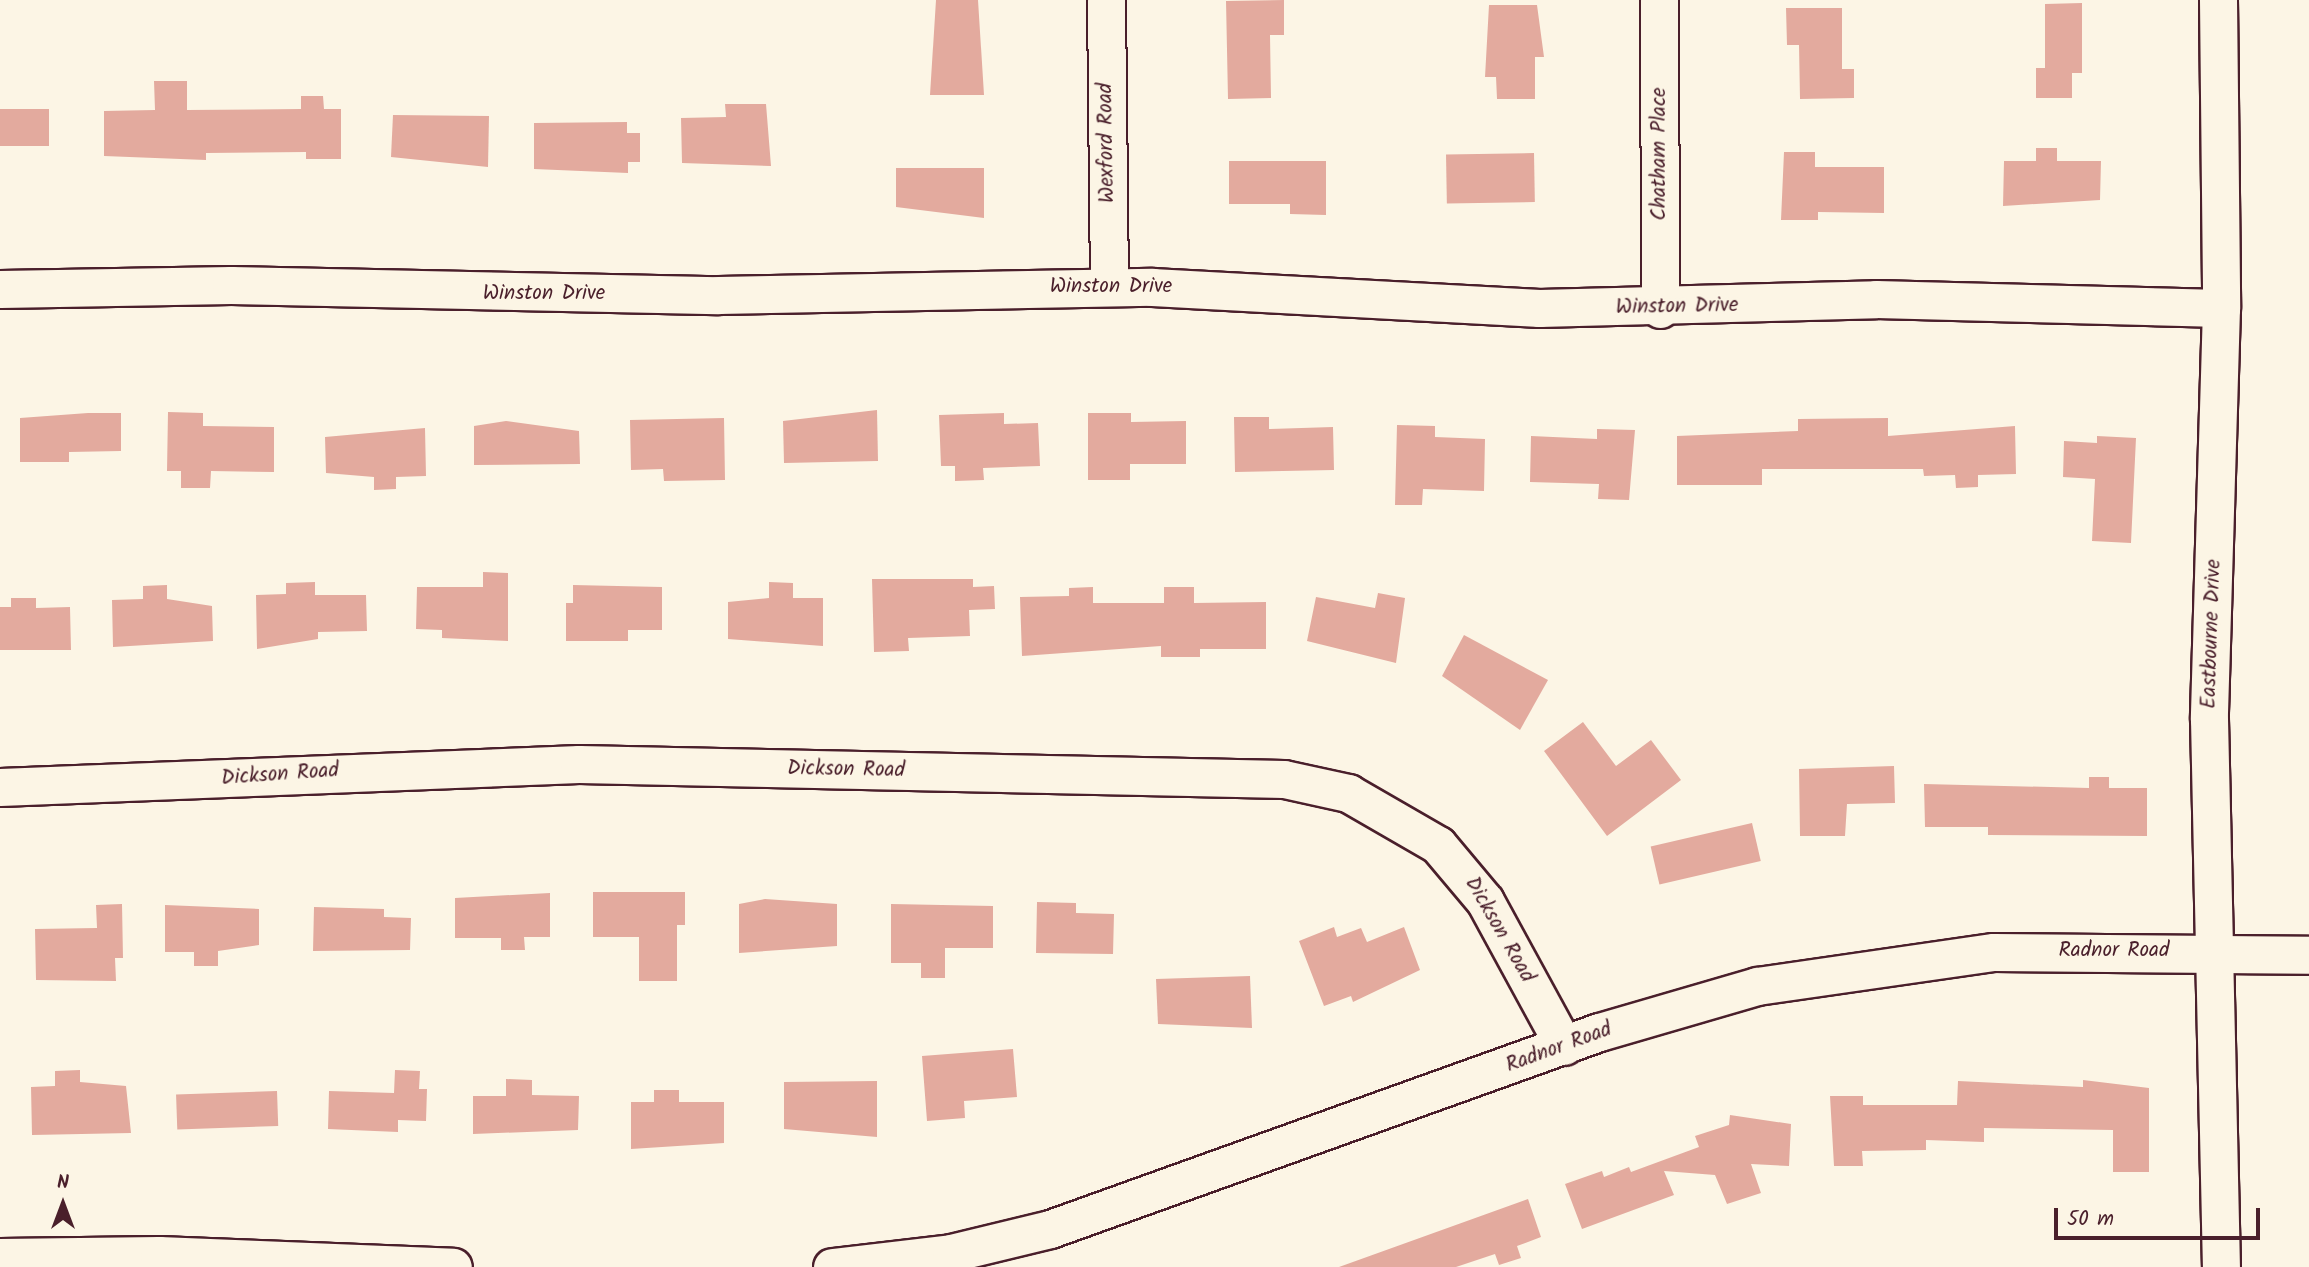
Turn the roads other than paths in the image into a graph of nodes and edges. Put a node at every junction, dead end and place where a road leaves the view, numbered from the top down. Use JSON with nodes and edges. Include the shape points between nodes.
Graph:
{"nodes":[{"id":1,"x":1105,"y":0,"type":"edge"},
{"id":2,"x":1659,"y":0,"type":"edge"},
{"id":3,"x":2218,"y":0,"type":"edge"},
{"id":4,"x":1109,"y":287,"type":"junction"},
{"id":5,"x":0,"y":289,"type":"edge"},
{"id":6,"x":1660,"y":309,"type":"junction"},
{"id":7,"x":2221,"y":309,"type":"junction"},
{"id":8,"x":0,"y":787,"type":"edge"},
{"id":9,"x":2214,"y":952,"type":"junction"},
{"id":10,"x":2309,"y":955,"type":"edge"},
{"id":11,"x":1564,"y":1046,"type":"junction"},
{"id":12,"x":0,"y":1257,"type":"edge"},
{"id":13,"x":453,"y":1267,"type":"edge"},
{"id":14,"x":832,"y":1267,"type":"edge"},
{"id":15,"x":2221,"y":1267,"type":"edge"}],
"edges":[{"from":1,"to":4,"type":"street","name":"Wexford Road"},
{"from":2,"to":6,"type":"street","name":"Chatham Place"},
{"from":3,"to":7,"type":"street","name":"Eastbourne Drive"},
{"from":4,"to":5,"type":"street","name":"Winston Drive","via":[[718,295],[231,285]]},
{"from":4,"to":6,"type":"street","name":"Winston Drive"},
{"from":6,"to":7,"type":"street","name":"Winston Drive","via":[[1876,299]]},
{"from":7,"to":9,"type":"street","name":"Eastbourne Drive","via":[[2209,719]]},
{"from":8,"to":11,"type":"street","name":"Dickson Road","via":[[579,764],[1284,779],[1348,793],[1438,845],[1485,901]]},
{"from":9,"to":10,"type":"street","name":"Radnor Road"},
{"from":9,"to":11,"type":"street","name":"Radnor Road","via":[[2032,950],[1919,959],[1757,986]]},
{"from":9,"to":15,"type":"street","name":"Eastbourne Drive"},
{"from":11,"to":14,"type":"street","name":"Radnor Road","via":[[1050,1229],[951,1253]]},
{"from":12,"to":13,"type":"street","via":[[159,1255]]}]}
